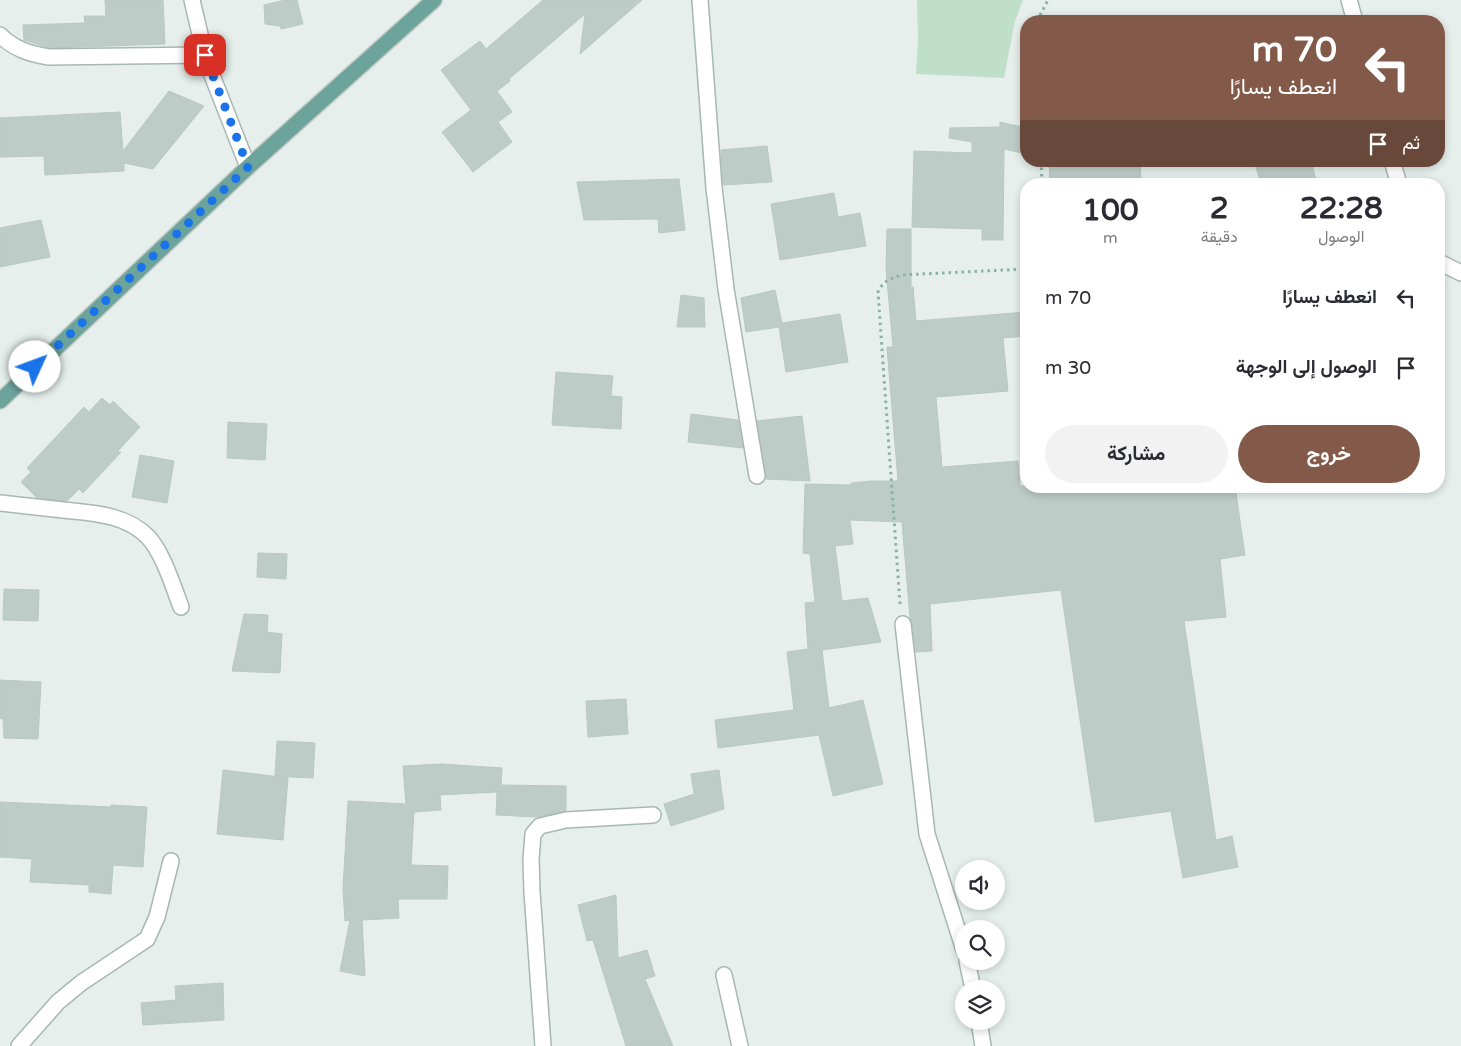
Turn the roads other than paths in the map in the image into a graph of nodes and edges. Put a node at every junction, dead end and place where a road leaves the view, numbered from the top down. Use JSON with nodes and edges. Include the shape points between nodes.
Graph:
{"nodes":[{"id":1,"x":192,"y":0,"type":"edge"},
{"id":2,"x":434,"y":0,"type":"edge"},
{"id":3,"x":700,"y":0,"type":"edge"},
{"id":4,"x":1349,"y":0,"type":"edge"},
{"id":5,"x":1353,"y":15,"type":"edge"},
{"id":6,"x":0,"y":35,"type":"edge"},
{"id":7,"x":205,"y":55,"type":"junction"},
{"id":8,"x":248,"y":167,"type":"junction"},
{"id":9,"x":1445,"y":265,"type":"edge"},
{"id":10,"x":1461,"y":273,"type":"edge"},
{"id":11,"x":0,"y":400,"type":"edge"},
{"id":12,"x":757,"y":476,"type":"dead end"},
{"id":13,"x":0,"y":503,"type":"edge"},
{"id":14,"x":181,"y":607,"type":"dead end"},
{"id":15,"x":903,"y":624,"type":"road end"},
{"id":16,"x":653,"y":815,"type":"dead end"},
{"id":17,"x":171,"y":861,"type":"dead end"},
{"id":18,"x":955,"y":921,"type":"edge"},
{"id":19,"x":724,"y":975,"type":"dead end"},
{"id":20,"x":980,"y":1030,"type":"edge"},
{"id":21,"x":19,"y":1046,"type":"edge"},
{"id":22,"x":543,"y":1046,"type":"edge"},
{"id":23,"x":740,"y":1046,"type":"edge"},
{"id":24,"x":983,"y":1046,"type":"edge"}],
"edges":[{"from":1,"to":7,"type":"street"},
{"from":2,"to":8,"type":"main road"},
{"from":3,"to":12,"type":"street","via":[[714,188],[725,280]]},
{"from":4,"to":5,"type":"street"},
{"from":6,"to":7,"type":"street","via":[[19,50],[49,57]]},
{"from":7,"to":8,"type":"street"},
{"from":8,"to":11,"type":"main road"},
{"from":9,"to":10,"type":"street"},
{"from":13,"to":14,"type":"street","via":[[96,514],[129,523],[149,538],[154,546]]},
{"from":15,"to":18,"type":"street","via":[[928,834]]},
{"from":16,"to":22,"type":"street","via":[[566,820],[540,826],[533,834],[532,892]]},
{"from":17,"to":21,"type":"street","via":[[157,916],[147,939],[58,1002]]},
{"from":19,"to":23,"type":"street"},
{"from":20,"to":24,"type":"street"}]}
